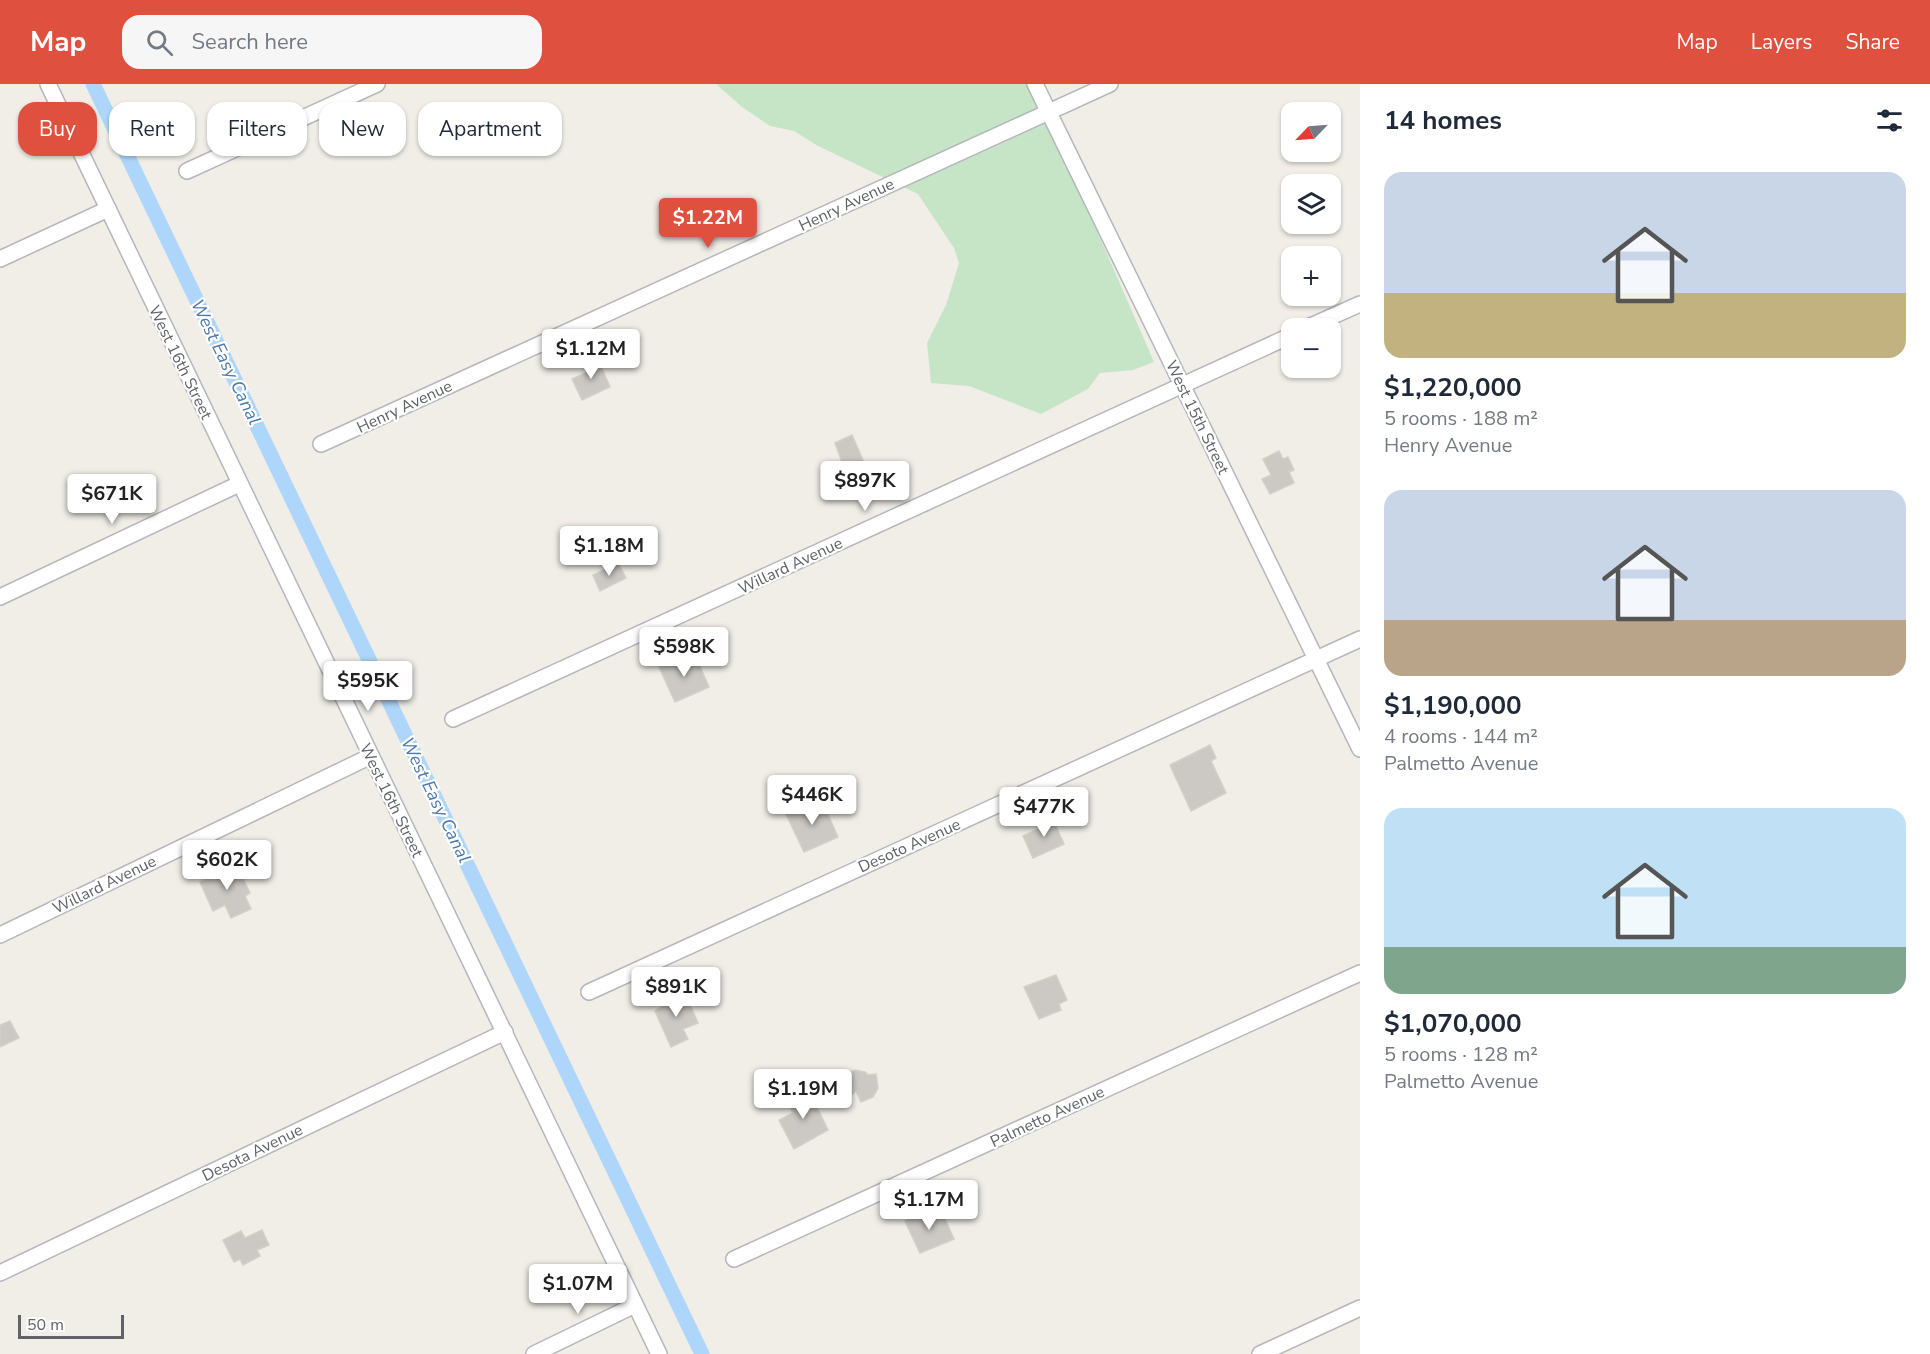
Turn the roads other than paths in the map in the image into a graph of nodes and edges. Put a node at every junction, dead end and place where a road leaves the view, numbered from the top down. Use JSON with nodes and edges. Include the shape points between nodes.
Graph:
{"nodes":[{"id":1,"x":48,"y":84,"type":"edge"},
{"id":2,"x":377,"y":84,"type":"edge"},
{"id":3,"x":1035,"y":84,"type":"edge"},
{"id":4,"x":1110,"y":84,"type":"edge"},
{"id":5,"x":1049,"y":112,"type":"junction"},
{"id":6,"x":187,"y":171,"type":"dead end"},
{"id":7,"x":108,"y":209,"type":"junction"},
{"id":8,"x":0,"y":259,"type":"edge"},
{"id":9,"x":1360,"y":304,"type":"edge"},
{"id":10,"x":1328,"y":318,"type":"edge"},
{"id":11,"x":1281,"y":340,"type":"edge"},
{"id":12,"x":1183,"y":385,"type":"junction"},
{"id":13,"x":321,"y":444,"type":"dead end"},
{"id":14,"x":239,"y":484,"type":"junction"},
{"id":15,"x":0,"y":597,"type":"edge"},
{"id":16,"x":1360,"y":639,"type":"edge"},
{"id":17,"x":1316,"y":659,"type":"junction"},
{"id":18,"x":453,"y":719,"type":"dead end"},
{"id":19,"x":1360,"y":749,"type":"edge"},
{"id":20,"x":371,"y":756,"type":"junction"},
{"id":21,"x":0,"y":935,"type":"edge"},
{"id":22,"x":1360,"y":973,"type":"edge"},
{"id":23,"x":589,"y":992,"type":"dead end"},
{"id":24,"x":504,"y":1032,"type":"junction"},
{"id":25,"x":734,"y":1259,"type":"dead end"},
{"id":26,"x":0,"y":1273,"type":"edge"},
{"id":27,"x":635,"y":1305,"type":"junction"},
{"id":28,"x":1360,"y":1308,"type":"edge"},
{"id":29,"x":534,"y":1354,"type":"edge"},
{"id":30,"x":659,"y":1354,"type":"edge"},
{"id":31,"x":1260,"y":1354,"type":"edge"}],
"edges":[{"from":1,"to":7,"type":"street","name":"West 16th Street"},
{"from":2,"to":6,"type":"street"},
{"from":3,"to":5,"type":"street","name":"West 15th Street"},
{"from":4,"to":5,"type":"street","name":"Henry Avenue"},
{"from":5,"to":12,"type":"street","name":"West 15th Street"},
{"from":5,"to":13,"type":"street","name":"Henry Avenue"},
{"from":7,"to":8,"type":"street"},
{"from":7,"to":14,"type":"street","name":"West 16th Street"},
{"from":9,"to":10,"type":"street"},
{"from":11,"to":12,"type":"street","name":"Willard Avenue"},
{"from":12,"to":17,"type":"street","name":"West 15th Street"},
{"from":12,"to":18,"type":"street","name":"Willard Avenue"},
{"from":14,"to":15,"type":"street"},
{"from":14,"to":20,"type":"street","name":"West 16th Street"},
{"from":16,"to":17,"type":"street","name":"Desoto Avenue"},
{"from":17,"to":19,"type":"street","name":"West 15th Street"},
{"from":17,"to":23,"type":"street","name":"Desoto Avenue"},
{"from":20,"to":21,"type":"street","name":"Willard Avenue"},
{"from":20,"to":24,"type":"street","name":"West 16th Street"},
{"from":22,"to":25,"type":"street","name":"Palmetto Avenue"},
{"from":24,"to":26,"type":"street","name":"Desota Avenue"},
{"from":24,"to":27,"type":"street","name":"West 16th Street"},
{"from":27,"to":29,"type":"street"},
{"from":27,"to":30,"type":"street","name":"West 16th Street"},
{"from":28,"to":31,"type":"street"}]}
